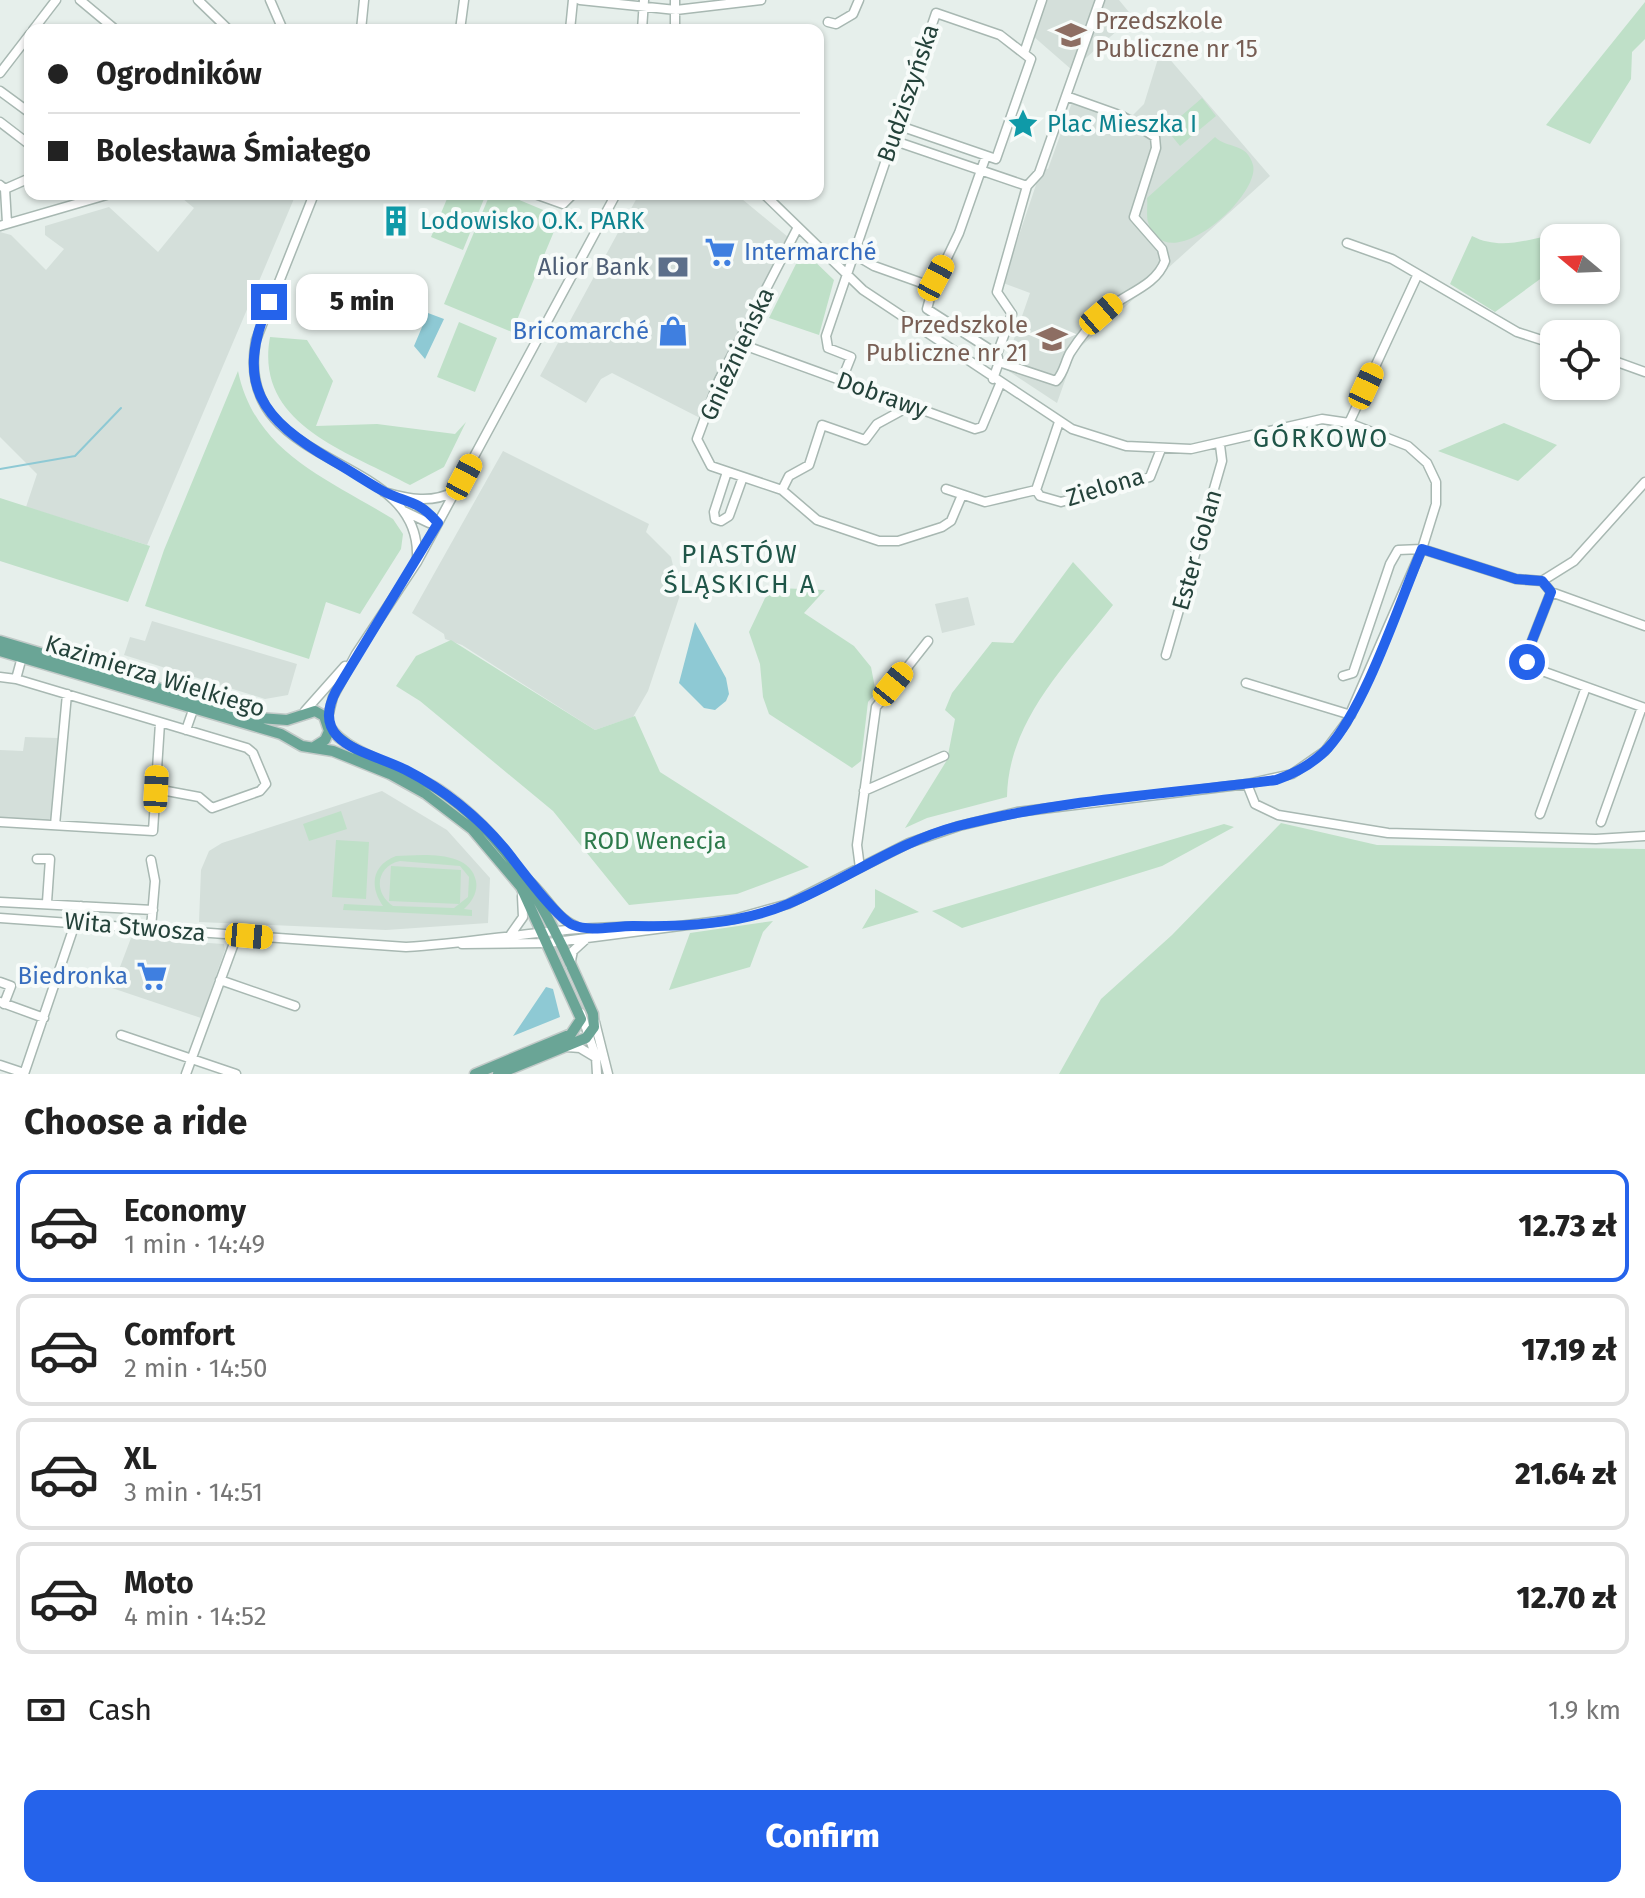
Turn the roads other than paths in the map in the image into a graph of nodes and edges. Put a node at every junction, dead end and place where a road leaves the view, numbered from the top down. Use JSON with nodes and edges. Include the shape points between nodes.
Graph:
{"nodes":[{"id":1,"x":56,"y":0,"type":"edge"},
{"id":2,"x":80,"y":0,"type":"edge"},
{"id":3,"x":198,"y":0,"type":"edge"},
{"id":4,"x":270,"y":0,"type":"edge"},
{"id":5,"x":364,"y":0,"type":"edge"},
{"id":6,"x":464,"y":0,"type":"edge"},
{"id":7,"x":573,"y":0,"type":"edge"},
{"id":8,"x":580,"y":0,"type":"edge"},
{"id":9,"x":761,"y":0,"type":"edge"},
{"id":10,"x":859,"y":0,"type":"edge"},
{"id":11,"x":1042,"y":0,"type":"edge"},
{"id":12,"x":1100,"y":0,"type":"edge"},
{"id":13,"x":701,"y":3,"type":"edge"},
{"id":14,"x":644,"y":4,"type":"edge"},
{"id":15,"x":676,"y":5,"type":"edge"},
{"id":16,"x":828,"y":22,"type":"dead end"},
{"id":17,"x":38,"y":24,"type":"edge"},
{"id":18,"x":109,"y":24,"type":"edge"},
{"id":19,"x":223,"y":24,"type":"edge"},
{"id":20,"x":280,"y":24,"type":"edge"},
{"id":21,"x":362,"y":24,"type":"edge"},
{"id":22,"x":461,"y":24,"type":"edge"},
{"id":23,"x":571,"y":24,"type":"edge"},
{"id":24,"x":642,"y":24,"type":"edge"},
{"id":25,"x":24,"y":42,"type":"edge"},
{"id":26,"x":1027,"y":56,"type":"junction"},
{"id":27,"x":0,"y":73,"type":"edge"},
{"id":28,"x":0,"y":91,"type":"edge"},
{"id":29,"x":1066,"y":96,"type":"junction"},
{"id":30,"x":24,"y":109,"type":"edge"},
{"id":31,"x":0,"y":122,"type":"edge"},
{"id":32,"x":897,"y":125,"type":"junction"},
{"id":33,"x":24,"y":140,"type":"edge"},
{"id":34,"x":892,"y":140,"type":"junction"},
{"id":35,"x":986,"y":156,"type":"junction"},
{"id":36,"x":981,"y":170,"type":"junction"},
{"id":37,"x":24,"y":180,"type":"edge"},
{"id":38,"x":1027,"y":186,"type":"junction"},
{"id":39,"x":3,"y":187,"type":"edge"},
{"id":40,"x":89,"y":200,"type":"edge"},
{"id":41,"x":312,"y":200,"type":"edge"},
{"id":42,"x":613,"y":200,"type":"edge"},
{"id":43,"x":770,"y":200,"type":"edge"},
{"id":44,"x":4,"y":225,"type":"edge"},
{"id":45,"x":798,"y":227,"type":"junction"},
{"id":46,"x":1347,"y":243,"type":"dead end"},
{"id":47,"x":852,"y":253,"type":"junction"},
{"id":48,"x":844,"y":274,"type":"junction"},
{"id":49,"x":1417,"y":276,"type":"junction"},
{"id":50,"x":933,"y":287,"type":"junction"},
{"id":51,"x":1540,"y":339,"type":"edge"},
{"id":52,"x":738,"y":343,"type":"junction"},
{"id":53,"x":998,"y":358,"type":"junction"},
{"id":54,"x":1620,"y":363,"type":"edge"},
{"id":55,"x":845,"y":372,"type":"dead end"},
{"id":56,"x":1645,"y":372,"type":"edge"},
{"id":57,"x":997,"y":382,"type":"junction"},
{"id":58,"x":910,"y":406,"type":"junction"},
{"id":59,"x":1059,"y":422,"type":"junction"},
{"id":60,"x":1349,"y":423,"type":"junction"},
{"id":61,"x":1220,"y":445,"type":"junction"},
{"id":62,"x":1161,"y":449,"type":"junction"},
{"id":63,"x":727,"y":472,"type":"junction"},
{"id":64,"x":743,"y":477,"type":"junction"},
{"id":65,"x":1645,"y":482,"type":"edge"},
{"id":66,"x":946,"y":489,"type":"dead end"},
{"id":67,"x":457,"y":490,"type":"junction"},
{"id":68,"x":782,"y":490,"type":"junction"},
{"id":69,"x":1036,"y":490,"type":"junction"},
{"id":70,"x":383,"y":492,"type":"junction"},
{"id":71,"x":962,"y":495,"type":"junction"},
{"id":72,"x":411,"y":500,"type":"junction"},
{"id":73,"x":402,"y":510,"type":"junction"},
{"id":74,"x":438,"y":523,"type":"junction"},
{"id":75,"x":1422,"y":549,"type":"junction"},
{"id":76,"x":417,"y":562,"type":"junction"},
{"id":77,"x":1542,"y":581,"type":"junction"},
{"id":78,"x":1551,"y":592,"type":"junction"},
{"id":79,"x":1645,"y":626,"type":"edge"},
{"id":80,"x":0,"y":641,"type":"edge"},
{"id":81,"x":928,"y":641,"type":"dead end"},
{"id":82,"x":0,"y":651,"type":"edge"},
{"id":83,"x":356,"y":654,"type":"junction"},
{"id":84,"x":1166,"y":655,"type":"dead end"},
{"id":85,"x":22,"y":657,"type":"junction"},
{"id":86,"x":1343,"y":676,"type":"dead end"},
{"id":87,"x":0,"y":677,"type":"edge"},
{"id":88,"x":16,"y":679,"type":"junction"},
{"id":89,"x":1246,"y":683,"type":"dead end"},
{"id":90,"x":1586,"y":687,"type":"junction"},
{"id":91,"x":67,"y":694,"type":"junction"},
{"id":92,"x":1643,"y":707,"type":"edge"},
{"id":93,"x":193,"y":710,"type":"junction"},
{"id":94,"x":301,"y":714,"type":"junction"},
{"id":95,"x":1351,"y":715,"type":"junction"},
{"id":96,"x":160,"y":723,"type":"junction"},
{"id":97,"x":328,"y":723,"type":"junction"},
{"id":98,"x":186,"y":730,"type":"junction"},
{"id":99,"x":298,"y":743,"type":"junction"},
{"id":100,"x":312,"y":748,"type":"junction"},
{"id":101,"x":944,"y":756,"type":"dead end"},
{"id":102,"x":1247,"y":784,"type":"junction"},
{"id":103,"x":156,"y":789,"type":"junction"},
{"id":104,"x":864,"y":791,"type":"junction"},
{"id":105,"x":1540,"y":814,"type":"dead end"},
{"id":106,"x":0,"y":822,"type":"edge"},
{"id":107,"x":1601,"y":822,"type":"dead end"},
{"id":108,"x":55,"y":825,"type":"junction"},
{"id":109,"x":1645,"y":836,"type":"edge"},
{"id":110,"x":37,"y":859,"type":"dead end"},
{"id":111,"x":151,"y":860,"type":"dead end"},
{"id":112,"x":860,"y":868,"type":"junction"},
{"id":113,"x":524,"y":883,"type":"junction"},
{"id":114,"x":0,"y":902,"type":"edge"},
{"id":115,"x":47,"y":902,"type":"junction"},
{"id":116,"x":81,"y":906,"type":"junction"},
{"id":117,"x":153,"y":910,"type":"junction"},
{"id":118,"x":0,"y":918,"type":"edge"},
{"id":119,"x":77,"y":921,"type":"junction"},
{"id":120,"x":580,"y":927,"type":"junction"},
{"id":121,"x":664,"y":927,"type":"junction"},
{"id":122,"x":151,"y":928,"type":"junction"},
{"id":123,"x":548,"y":930,"type":"junction"},
{"id":124,"x":237,"y":935,"type":"junction"},
{"id":125,"x":510,"y":935,"type":"junction"},
{"id":126,"x":585,"y":939,"type":"junction"},
{"id":127,"x":553,"y":942,"type":"junction"},
{"id":128,"x":462,"y":944,"type":"junction"},
{"id":129,"x":570,"y":968,"type":"junction"},
{"id":130,"x":220,"y":980,"type":"junction"},
{"id":131,"x":0,"y":982,"type":"edge"},
{"id":132,"x":2,"y":1003,"type":"edge"},
{"id":133,"x":295,"y":1006,"type":"dead end"},
{"id":134,"x":581,"y":1013,"type":"junction"},
{"id":135,"x":44,"y":1018,"type":"junction"},
{"id":136,"x":595,"y":1021,"type":"junction"},
{"id":137,"x":571,"y":1034,"type":"junction"},
{"id":138,"x":589,"y":1034,"type":"junction"},
{"id":139,"x":121,"y":1035,"type":"dead end"},
{"id":140,"x":565,"y":1047,"type":"junction"},
{"id":141,"x":604,"y":1048,"type":"junction"},
{"id":142,"x":596,"y":1057,"type":"junction"},
{"id":143,"x":191,"y":1058,"type":"junction"},
{"id":144,"x":0,"y":1065,"type":"edge"},
{"id":145,"x":24,"y":1073,"type":"edge"},
{"id":146,"x":186,"y":1074,"type":"edge"},
{"id":147,"x":236,"y":1074,"type":"edge"},
{"id":148,"x":475,"y":1074,"type":"edge"},
{"id":149,"x":498,"y":1074,"type":"edge"},
{"id":150,"x":597,"y":1074,"type":"edge"},
{"id":151,"x":608,"y":1074,"type":"edge"}],
"edges":[{"from":1,"to":17,"type":"street"},
{"from":2,"to":18,"type":"street"},
{"from":3,"to":19,"type":"street"},
{"from":4,"to":20,"type":"street"},
{"from":5,"to":21,"type":"street"},
{"from":6,"to":22,"type":"street"},
{"from":7,"to":23,"type":"street"},
{"from":8,"to":14,"type":"street"},
{"from":9,"to":13,"type":"street"},
{"from":10,"to":16,"type":"street","via":[[853,14],[836,24]]},
{"from":11,"to":26,"type":"street"},
{"from":12,"to":29,"type":"street"},
{"from":13,"to":15,"type":"street"},
{"from":14,"to":15,"type":"street"},
{"from":14,"to":24,"type":"street"},
{"from":25,"to":27,"type":"street"},
{"from":26,"to":32,"type":"street","name":"Budziszyńska","via":[[1000,35],[936,13]]},
{"from":26,"to":35,"type":"street","via":[[996,159]]},
{"from":28,"to":30,"type":"street"},
{"from":29,"to":38,"type":"street","via":[[1039,173]]},
{"from":29,"to":53,"type":"street","via":[[1122,116],[1155,137],[1134,217],[1164,251],[1165,261],[1139,291],[1101,314],[1073,348],[1056,381]]},
{"from":31,"to":33,"type":"street"},
{"from":32,"to":34,"type":"street","name":"Budziszyńska"},
{"from":32,"to":35,"type":"street"},
{"from":34,"to":36,"type":"street"},
{"from":34,"to":47,"type":"street","name":"Budziszyńska"},
{"from":35,"to":36,"type":"street"},
{"from":36,"to":38,"type":"street"},
{"from":36,"to":50,"type":"street"},
{"from":37,"to":39,"type":"street"},
{"from":38,"to":53,"type":"street","via":[[997,295],[1012,314]]},
{"from":39,"to":44,"type":"street"},
{"from":40,"to":44,"type":"street"},
{"from":41,"to":70,"type":"street","via":[[262,320],[253,374],[266,410],[279,425]]},
{"from":42,"to":67,"type":"street"},
{"from":43,"to":45,"type":"street"},
{"from":45,"to":48,"type":"street"},
{"from":45,"to":52,"type":"street","name":"Gnieźnieńska"},
{"from":46,"to":49,"type":"street","via":[[1392,259]]},
{"from":47,"to":48,"type":"street","name":"Budziszyńska"},
{"from":47,"to":50,"type":"street"},
{"from":48,"to":55,"type":"street","name":"Budziszyńska","via":[[825,342],[851,357]]},
{"from":48,"to":57,"type":"street"},
{"from":49,"to":51,"type":"street"},
{"from":49,"to":60,"type":"street"},
{"from":50,"to":53,"type":"street","via":[[927,309]]},
{"from":52,"to":58,"type":"street","name":"Dobrawy"},
{"from":52,"to":63,"type":"street","name":"Gnieźnieńska","via":[[697,439],[711,466]]},
{"from":53,"to":57,"type":"street"},
{"from":54,"to":56,"type":"street"},
{"from":57,"to":58,"type":"street","name":"Dobrawy","via":[[982,427],[975,429]]},
{"from":57,"to":59,"type":"street"},
{"from":58,"to":68,"type":"street","via":[[877,424],[865,440],[822,425],[809,465],[789,476]]},
{"from":59,"to":62,"type":"street","via":[[1107,442]]},
{"from":59,"to":69,"type":"street"},
{"from":60,"to":61,"type":"street","via":[[1299,422]]},
{"from":60,"to":75,"type":"street","via":[[1408,446],[1431,468],[1436,504]]},
{"from":61,"to":62,"type":"street"},
{"from":61,"to":84,"type":"street","name":"Ester Golan","via":[[1222,461]]},
{"from":62,"to":69,"type":"street","name":"Zielona","via":[[1150,477],[1061,502]]},
{"from":63,"to":64,"type":"street","name":"Gnieźnieńska"},
{"from":63,"to":64,"type":"street","via":[[714,512],[721,521],[729,516]]},
{"from":64,"to":68,"type":"street","name":"Gnieźnieńska"},
{"from":65,"to":77,"type":"street","via":[[1574,561]]},
{"from":66,"to":71,"type":"street"},
{"from":67,"to":72,"type":"street"},
{"from":67,"to":74,"type":"street"},
{"from":68,"to":71,"type":"street","name":"Gnieźnieńska","via":[[817,520],[879,541],[898,541],[942,527],[951,521]]},
{"from":69,"to":71,"type":"street","via":[[985,502]]},
{"from":70,"to":72,"type":"street"},
{"from":70,"to":73,"type":"street"},
{"from":72,"to":74,"type":"street"},
{"from":73,"to":74,"type":"street"},
{"from":73,"to":76,"type":"street","via":[[415,532]]},
{"from":74,"to":76,"type":"street"},
{"from":75,"to":77,"type":"street","via":[[1516,579]]},
{"from":75,"to":86,"type":"street","via":[[1404,548],[1394,554],[1358,662],[1350,677]]},
{"from":75,"to":95,"type":"street"},
{"from":76,"to":83,"type":"street"},
{"from":77,"to":78,"type":"street"},
{"from":78,"to":79,"type":"street"},
{"from":78,"to":90,"type":"street","via":[[1527,662]]},
{"from":80,"to":94,"type":"main road","name":"Kazimierza Wielkiego","via":[[235,712],[274,720]]},
{"from":81,"to":104,"type":"street","via":[[876,707]]},
{"from":82,"to":85,"type":"main road","name":"Kazimierza Wielkiego"},
{"from":83,"to":94,"type":"street"},
{"from":83,"to":97,"type":"street","via":[[333,697]]},
{"from":85,"to":88,"type":"street"},
{"from":85,"to":93,"type":"main road","name":"Kazimierza Wielkiego"},
{"from":87,"to":88,"type":"street"},
{"from":88,"to":91,"type":"street"},
{"from":89,"to":95,"type":"street"},
{"from":90,"to":92,"type":"street"},
{"from":90,"to":105,"type":"street"},
{"from":91,"to":96,"type":"street"},
{"from":91,"to":108,"type":"street"},
{"from":92,"to":107,"type":"street"},
{"from":93,"to":98,"type":"street"},
{"from":93,"to":99,"type":"main road","name":"Kazimierza Wielkiego"},
{"from":94,"to":97,"type":"main road","via":[[320,713]]},
{"from":94,"to":99,"type":"main road","via":[[292,730]]},
{"from":95,"to":102,"type":"street","name":"Wita Stwosza","via":[[1325,751],[1292,774]]},
{"from":96,"to":98,"type":"street"},
{"from":96,"to":103,"type":"street"},
{"from":97,"to":100,"type":"main road","via":[[325,740]]},
{"from":97,"to":113,"type":"main road","via":[[343,741],[418,776],[453,799],[491,834]]},
{"from":98,"to":103,"type":"street","via":[[247,748],[259,764],[264,788],[212,808],[199,797]]},
{"from":99,"to":100,"type":"main road"},
{"from":100,"to":113,"type":"main road","via":[[355,759],[426,794],[472,829]]},
{"from":101,"to":104,"type":"street"},
{"from":102,"to":109,"type":"street","via":[[1255,804],[1278,815],[1388,833]]},
{"from":102,"to":112,"type":"street","name":"Wita Stwosza","via":[[1017,812],[931,834]]},
{"from":103,"to":108,"type":"street","via":[[153,831]]},
{"from":104,"to":112,"type":"street","via":[[857,845]]},
{"from":106,"to":108,"type":"street"},
{"from":110,"to":115,"type":"street","via":[[50,859]]},
{"from":111,"to":117,"type":"street"},
{"from":112,"to":121,"type":"street","name":"Wita Stwosza","via":[[762,913]]},
{"from":113,"to":120,"type":"street","via":[[542,892],[560,917]]},
{"from":113,"to":123,"type":"main road"},
{"from":113,"to":125,"type":"street","via":[[523,917]]},
{"from":114,"to":115,"type":"street"},
{"from":115,"to":116,"type":"street"},
{"from":116,"to":117,"type":"street"},
{"from":116,"to":119,"type":"street"},
{"from":117,"to":122,"type":"street"},
{"from":118,"to":119,"type":"street","name":"Wita Stwosza"},
{"from":119,"to":122,"type":"street","name":"Wita Stwosza"},
{"from":119,"to":135,"type":"street"},
{"from":120,"to":121,"type":"street","name":"Wita Stwosza"},
{"from":120,"to":123,"type":"street","name":"Wita Stwosza"},
{"from":121,"to":126,"type":"street","name":"Wita Stwosza"},
{"from":122,"to":124,"type":"street","name":"Wita Stwosza"},
{"from":123,"to":125,"type":"street","name":"Wita Stwosza"},
{"from":123,"to":127,"type":"main road"},
{"from":124,"to":128,"type":"street","name":"Wita Stwosza","via":[[406,947]]},
{"from":124,"to":130,"type":"street"},
{"from":125,"to":128,"type":"street","name":"Wita Stwosza"},
{"from":126,"to":127,"type":"street","name":"Wita Stwosza"},
{"from":126,"to":129,"type":"street","via":[[573,951]]},
{"from":127,"to":128,"type":"street","name":"Wita Stwosza"},
{"from":127,"to":129,"type":"main road"},
{"from":127,"to":134,"type":"main road"},
{"from":129,"to":136,"type":"main road"},
{"from":130,"to":133,"type":"street"},
{"from":130,"to":143,"type":"street"},
{"from":131,"to":132,"type":"street","via":[[11,986]]},
{"from":132,"to":135,"type":"street"},
{"from":134,"to":137,"type":"main road"},
{"from":134,"to":138,"type":"street"},
{"from":135,"to":145,"type":"street"},
{"from":136,"to":138,"type":"main road"},
{"from":136,"to":141,"type":"street"},
{"from":137,"to":138,"type":"street"},
{"from":137,"to":148,"type":"main road"},
{"from":138,"to":140,"type":"main road"},
{"from":138,"to":141,"type":"street"},
{"from":138,"to":142,"type":"street"},
{"from":139,"to":143,"type":"street"},
{"from":140,"to":142,"type":"street"},
{"from":140,"to":149,"type":"main road"},
{"from":141,"to":151,"type":"street"},
{"from":142,"to":150,"type":"street"},
{"from":143,"to":146,"type":"street"},
{"from":143,"to":147,"type":"street"},
{"from":144,"to":145,"type":"street"}]}
